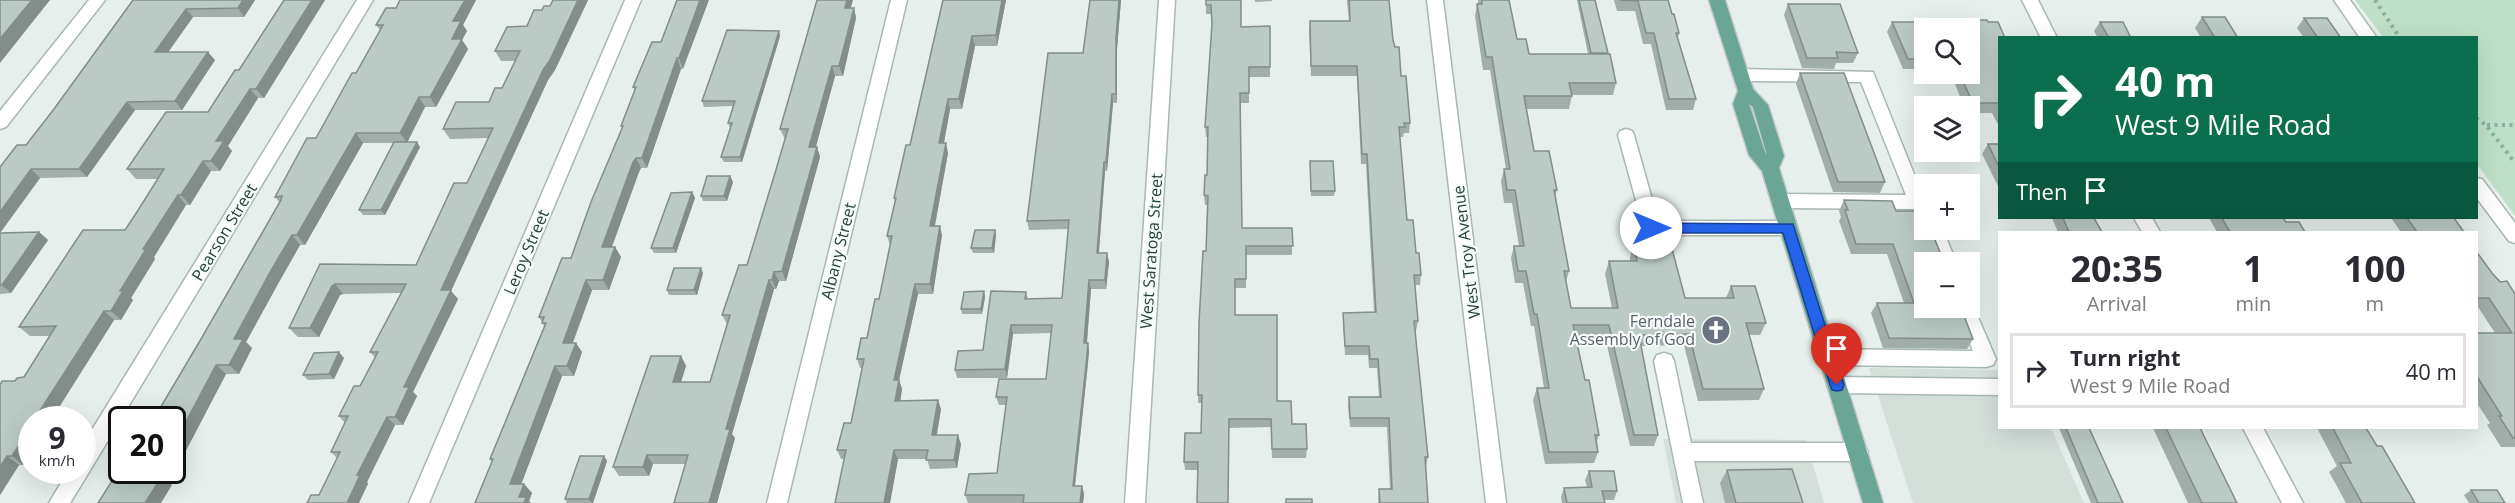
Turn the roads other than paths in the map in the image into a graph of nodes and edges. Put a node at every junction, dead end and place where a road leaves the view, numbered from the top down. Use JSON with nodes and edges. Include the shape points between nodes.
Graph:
{"nodes":[{"id":1,"x":97,"y":0,"type":"edge"},
{"id":2,"x":365,"y":0,"type":"edge"},
{"id":3,"x":633,"y":0,"type":"edge"},
{"id":4,"x":899,"y":0,"type":"edge"},
{"id":5,"x":1167,"y":0,"type":"edge"},
{"id":6,"x":1435,"y":0,"type":"edge"},
{"id":7,"x":1718,"y":0,"type":"edge"},
{"id":8,"x":2030,"y":0,"type":"edge"},
{"id":9,"x":2342,"y":0,"type":"edge"},
{"id":10,"x":2048,"y":36,"type":"edge"},
{"id":11,"x":2368,"y":36,"type":"edge"},
{"id":12,"x":1743,"y":83,"type":"junction"},
{"id":13,"x":0,"y":123,"type":"edge"},
{"id":14,"x":1626,"y":135,"type":"dead end"},
{"id":15,"x":2478,"y":187,"type":"edge"},
{"id":16,"x":1781,"y":205,"type":"junction"},
{"id":17,"x":1914,"y":208,"type":"edge"},
{"id":18,"x":1788,"y":228,"type":"junction"},
{"id":19,"x":2515,"y":236,"type":"edge"},
{"id":20,"x":1969,"y":318,"type":"edge"},
{"id":21,"x":1828,"y":357,"type":"junction"},
{"id":22,"x":1664,"y":361,"type":"dead end"},
{"id":23,"x":1837,"y":385,"type":"junction"},
{"id":24,"x":1998,"y":387,"type":"edge"},
{"id":25,"x":2254,"y":429,"type":"edge"},
{"id":26,"x":96,"y":442,"type":"edge"},
{"id":27,"x":1683,"y":452,"type":"junction"},
{"id":28,"x":1858,"y":452,"type":"junction"},
{"id":29,"x":71,"y":484,"type":"edge"},
{"id":30,"x":59,"y":503,"type":"edge"},
{"id":31,"x":419,"y":503,"type":"edge"},
{"id":32,"x":777,"y":503,"type":"edge"},
{"id":33,"x":1135,"y":503,"type":"edge"},
{"id":34,"x":1496,"y":503,"type":"edge"},
{"id":35,"x":1693,"y":503,"type":"edge"},
{"id":36,"x":1873,"y":503,"type":"edge"},
{"id":37,"x":2293,"y":503,"type":"edge"}],
"edges":[{"from":1,"to":13,"type":"street"},
{"from":2,"to":26,"type":"street","name":"Pearson Street"},
{"from":3,"to":31,"type":"street","name":"Leroy Street"},
{"from":4,"to":32,"type":"street","name":"Albany Street"},
{"from":5,"to":33,"type":"street","name":"West Saratoga Street"},
{"from":6,"to":34,"type":"street","name":"West Troy Avenue"},
{"from":7,"to":12,"type":"main road"},
{"from":8,"to":10,"type":"street"},
{"from":9,"to":11,"type":"street"},
{"from":12,"to":16,"type":"main road","via":[[1741,104],[1757,155],[1770,168]]},
{"from":12,"to":16,"type":"street","via":[[1867,76],[1917,202]]},
{"from":14,"to":18,"type":"street","via":[[1651,228]]},
{"from":15,"to":19,"type":"street"},
{"from":16,"to":17,"type":"street"},
{"from":16,"to":18,"type":"main road"},
{"from":18,"to":21,"type":"main road"},
{"from":20,"to":21,"type":"street","via":[[1986,359]]},
{"from":21,"to":23,"type":"main road"},
{"from":22,"to":27,"type":"street"},
{"from":23,"to":24,"type":"street"},
{"from":23,"to":28,"type":"main road"},
{"from":25,"to":37,"type":"street"},
{"from":27,"to":28,"type":"street"},
{"from":27,"to":35,"type":"street"},
{"from":28,"to":36,"type":"main road"},
{"from":29,"to":30,"type":"street"}]}
